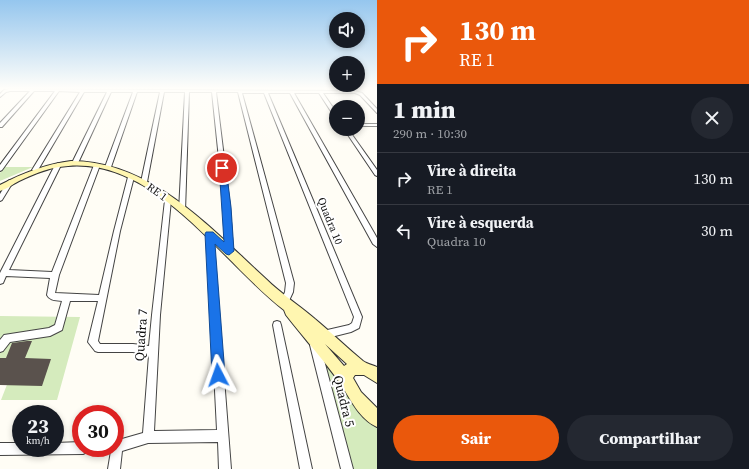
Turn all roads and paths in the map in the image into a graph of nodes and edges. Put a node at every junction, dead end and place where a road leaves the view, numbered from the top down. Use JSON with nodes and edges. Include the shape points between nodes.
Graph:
{"nodes":[{"id":1,"x":13,"y":111,"type":"edge"},
{"id":2,"x":42,"y":111,"type":"edge"},
{"id":3,"x":70,"y":111,"type":"edge"},
{"id":4,"x":100,"y":111,"type":"edge"},
{"id":5,"x":128,"y":111,"type":"edge"},
{"id":6,"x":158,"y":111,"type":"edge"},
{"id":7,"x":186,"y":111,"type":"edge"},
{"id":8,"x":216,"y":111,"type":"edge"},
{"id":9,"x":245,"y":111,"type":"edge"},
{"id":10,"x":274,"y":111,"type":"edge"},
{"id":11,"x":303,"y":111,"type":"edge"},
{"id":12,"x":365,"y":125,"type":"edge"},
{"id":13,"x":377,"y":125,"type":"edge"},
{"id":14,"x":0,"y":126,"type":"edge"},
{"id":15,"x":351,"y":136,"type":"edge"},
{"id":16,"x":75,"y":163,"type":"junction"},
{"id":17,"x":58,"y":165,"type":"junction"},
{"id":18,"x":97,"y":165,"type":"junction"},
{"id":19,"x":108,"y":167,"type":"junction"},
{"id":20,"x":0,"y":169,"type":"edge"},
{"id":21,"x":35,"y":170,"type":"junction"},
{"id":22,"x":377,"y":174,"type":"edge"},
{"id":23,"x":131,"y":177,"type":"junction"},
{"id":24,"x":10,"y":182,"type":"junction"},
{"id":25,"x":144,"y":182,"type":"junction"},
{"id":26,"x":0,"y":188,"type":"edge"},
{"id":27,"x":0,"y":199,"type":"edge"},
{"id":28,"x":168,"y":200,"type":"junction"},
{"id":29,"x":182,"y":211,"type":"junction"},
{"id":30,"x":210,"y":234,"type":"junction"},
{"id":31,"x":377,"y":244,"type":"edge"},
{"id":32,"x":229,"y":251,"type":"junction"},
{"id":33,"x":4,"y":273,"type":"junction"},
{"id":34,"x":55,"y":275,"type":"junction"},
{"id":35,"x":0,"y":282,"type":"edge"},
{"id":36,"x":67,"y":298,"type":"junction"},
{"id":37,"x":103,"y":298,"type":"junction"},
{"id":38,"x":284,"y":303,"type":"junction"},
{"id":39,"x":277,"y":325,"type":"dead end"},
{"id":40,"x":319,"y":338,"type":"junction"},
{"id":41,"x":0,"y":348,"type":"edge"},
{"id":42,"x":154,"y":351,"type":"junction"},
{"id":43,"x":370,"y":371,"type":"edge"},
{"id":44,"x":345,"y":378,"type":"junction"},
{"id":45,"x":375,"y":415,"type":"edge"},
{"id":46,"x":223,"y":436,"type":"junction"},
{"id":47,"x":148,"y":437,"type":"junction"},
{"id":48,"x":124,"y":444,"type":"edge"},
{"id":49,"x":72,"y":448,"type":"edge"},
{"id":50,"x":0,"y":449,"type":"edge"},
{"id":51,"x":115,"y":457,"type":"edge"},
{"id":52,"x":114,"y":469,"type":"edge"},
{"id":53,"x":225,"y":469,"type":"edge"},
{"id":54,"x":306,"y":469,"type":"edge"},
{"id":55,"x":347,"y":469,"type":"edge"}],
"edges":[{"from":1,"to":14,"type":"street"},
{"from":2,"to":20,"type":"street"},
{"from":3,"to":21,"type":"street"},
{"from":4,"to":16,"type":"street"},
{"from":5,"to":19,"type":"street"},
{"from":6,"to":25,"type":"street"},
{"from":7,"to":29,"type":"street"},
{"from":8,"to":32,"type":"street","via":[[227,207]]},
{"from":9,"to":38,"type":"street","via":[[290,283]]},
{"from":10,"to":40,"type":"street","name":"Quadra 10","via":[[358,317],[356,325],[351,328]]},
{"from":11,"to":31,"type":"street"},
{"from":12,"to":13,"type":"street"},
{"from":15,"to":22,"type":"street"},
{"from":16,"to":17,"type":"street","name":"RE 1"},
{"from":16,"to":18,"type":"street","name":"RE 1"},
{"from":17,"to":21,"type":"street","name":"RE 1"},
{"from":17,"to":33,"type":"street"},
{"from":18,"to":19,"type":"street","name":"RE 1"},
{"from":18,"to":34,"type":"street"},
{"from":19,"to":23,"type":"street","name":"RE 1"},
{"from":21,"to":24,"type":"street","name":"RE 1"},
{"from":23,"to":25,"type":"street","name":"RE 1"},
{"from":23,"to":37,"type":"street"},
{"from":24,"to":26,"type":"street","name":"RE 1"},
{"from":24,"to":27,"type":"street"},
{"from":25,"to":28,"type":"street","name":"RE 1"},
{"from":28,"to":29,"type":"street","name":"RE 1"},
{"from":28,"to":42,"type":"street","name":"Quadra 7"},
{"from":29,"to":30,"type":"street","name":"RE 1"},
{"from":30,"to":32,"type":"street","name":"RE 1"},
{"from":30,"to":46,"type":"street"},
{"from":32,"to":38,"type":"street","name":"RE 1"},
{"from":33,"to":34,"type":"street"},
{"from":33,"to":35,"type":"street"},
{"from":34,"to":36,"type":"street","via":[[51,295]]},
{"from":36,"to":37,"type":"street"},
{"from":36,"to":41,"type":"street","via":[[56,330],[7,338]]},
{"from":37,"to":42,"type":"street","via":[[93,338],[94,345],[98,348]]},
{"from":38,"to":40,"type":"street","name":"RE 1"},
{"from":39,"to":54,"type":"street"},
{"from":40,"to":43,"type":"street","name":"RE 1"},
{"from":40,"to":44,"type":"street","name":"RE 1"},
{"from":40,"to":55,"type":"street","name":"Quadra 5"},
{"from":42,"to":47,"type":"street","name":"Quadra 7"},
{"from":43,"to":44,"type":"street","via":[[351,369]]},
{"from":44,"to":45,"type":"street","name":"RE 1","via":[[356,397]]},
{"from":46,"to":47,"type":"street"},
{"from":46,"to":53,"type":"street"},
{"from":47,"to":48,"type":"street"},
{"from":49,"to":50,"type":"street"},
{"from":51,"to":52,"type":"street"}]}
